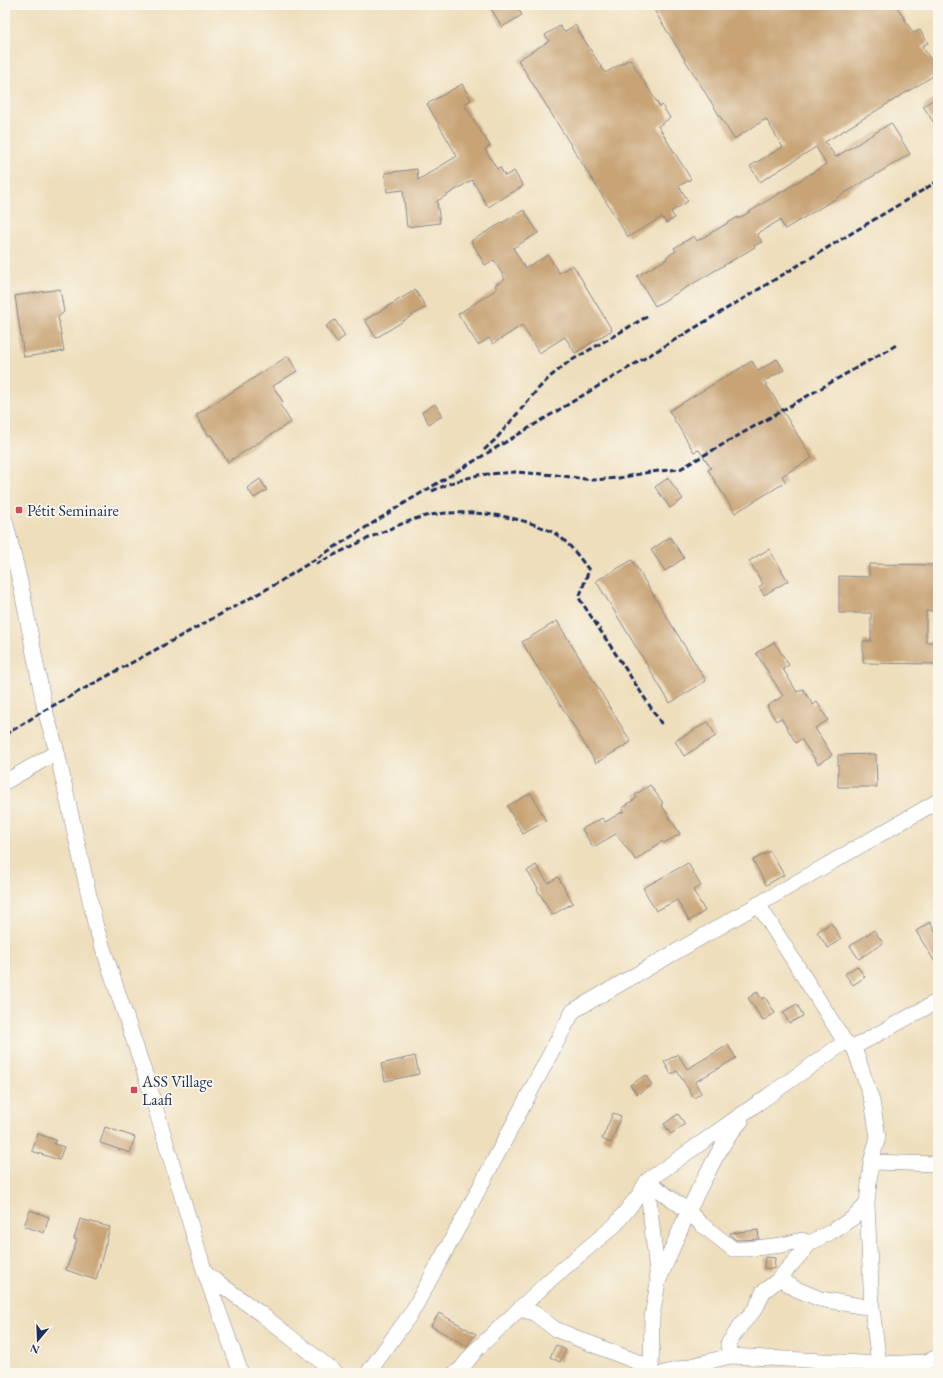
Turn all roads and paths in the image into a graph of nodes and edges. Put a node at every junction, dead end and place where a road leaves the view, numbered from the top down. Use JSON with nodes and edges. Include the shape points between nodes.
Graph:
{"nodes":[{"id":1,"x":5,"y":520,"type":"edge"},
{"id":2,"x":57,"y":752,"type":"junction"},
{"id":3,"x":5,"y":782,"type":"edge"},
{"id":4,"x":938,"y":800,"type":"edge"},
{"id":5,"x":758,"y":904,"type":"junction"},
{"id":6,"x":938,"y":1002,"type":"edge"},
{"id":7,"x":849,"y":1044,"type":"junction"},
{"id":8,"x":768,"y":1096,"type":"junction"},
{"id":9,"x":871,"y":1162,"type":"junction"},
{"id":10,"x":938,"y":1164,"type":"edge"},
{"id":11,"x":647,"y":1181,"type":"junction"},
{"id":12,"x":867,"y":1204,"type":"junction"},
{"id":13,"x":688,"y":1210,"type":"junction"},
{"id":14,"x":810,"y":1243,"type":"junction"},
{"id":15,"x":205,"y":1272,"type":"junction"},
{"id":16,"x":778,"y":1280,"type":"junction"},
{"id":17,"x":658,"y":1282,"type":"junction"},
{"id":18,"x":872,"y":1308,"type":"junction"},
{"id":19,"x":520,"y":1309,"type":"junction"},
{"id":20,"x":730,"y":1356,"type":"junction"},
{"id":21,"x":938,"y":1357,"type":"edge"},
{"id":22,"x":879,"y":1364,"type":"junction"},
{"id":23,"x":241,"y":1373,"type":"edge"},
{"id":24,"x":336,"y":1373,"type":"edge"},
{"id":25,"x":368,"y":1373,"type":"edge"},
{"id":26,"x":455,"y":1373,"type":"edge"},
{"id":27,"x":649,"y":1373,"type":"edge"},
{"id":28,"x":664,"y":1373,"type":"edge"}],
"edges":[{"from":1,"to":2,"type":"street","via":[[45,710]]},
{"from":2,"to":3,"type":"street"},
{"from":2,"to":15,"type":"street","via":[[96,927],[148,1083]]},
{"from":4,"to":5,"type":"street"},
{"from":5,"to":7,"type":"street"},
{"from":5,"to":25,"type":"street","via":[[573,1011],[412,1312]]},
{"from":6,"to":7,"type":"street"},
{"from":7,"to":8,"type":"street"},
{"from":7,"to":9,"type":"street","via":[[872,1101],[878,1137]]},
{"from":8,"to":11,"type":"street"},
{"from":8,"to":13,"type":"street","via":[[732,1130],[720,1147]]},
{"from":9,"to":10,"type":"street"},
{"from":9,"to":12,"type":"street"},
{"from":11,"to":13,"type":"street"},
{"from":11,"to":17,"type":"street"},
{"from":11,"to":19,"type":"street","via":[[615,1225],[556,1274]]},
{"from":12,"to":14,"type":"street","via":[[853,1218]]},
{"from":12,"to":18,"type":"street"},
{"from":13,"to":14,"type":"street","via":[[701,1224],[733,1249],[782,1245],[802,1240]]},
{"from":13,"to":17,"type":"street"},
{"from":14,"to":16,"type":"street"},
{"from":15,"to":23,"type":"street"},
{"from":15,"to":24,"type":"street"},
{"from":16,"to":18,"type":"street","via":[[820,1299]]},
{"from":16,"to":20,"type":"street","via":[[763,1292],[756,1308],[728,1344]]},
{"from":17,"to":27,"type":"street","via":[[652,1317]]},
{"from":18,"to":22,"type":"street"},
{"from":19,"to":26,"type":"street"},
{"from":19,"to":27,"type":"street","via":[[534,1313],[555,1329],[640,1363]]},
{"from":20,"to":22,"type":"street"},
{"from":20,"to":28,"type":"street"},
{"from":21,"to":22,"type":"street","via":[[926,1362]]}]}
